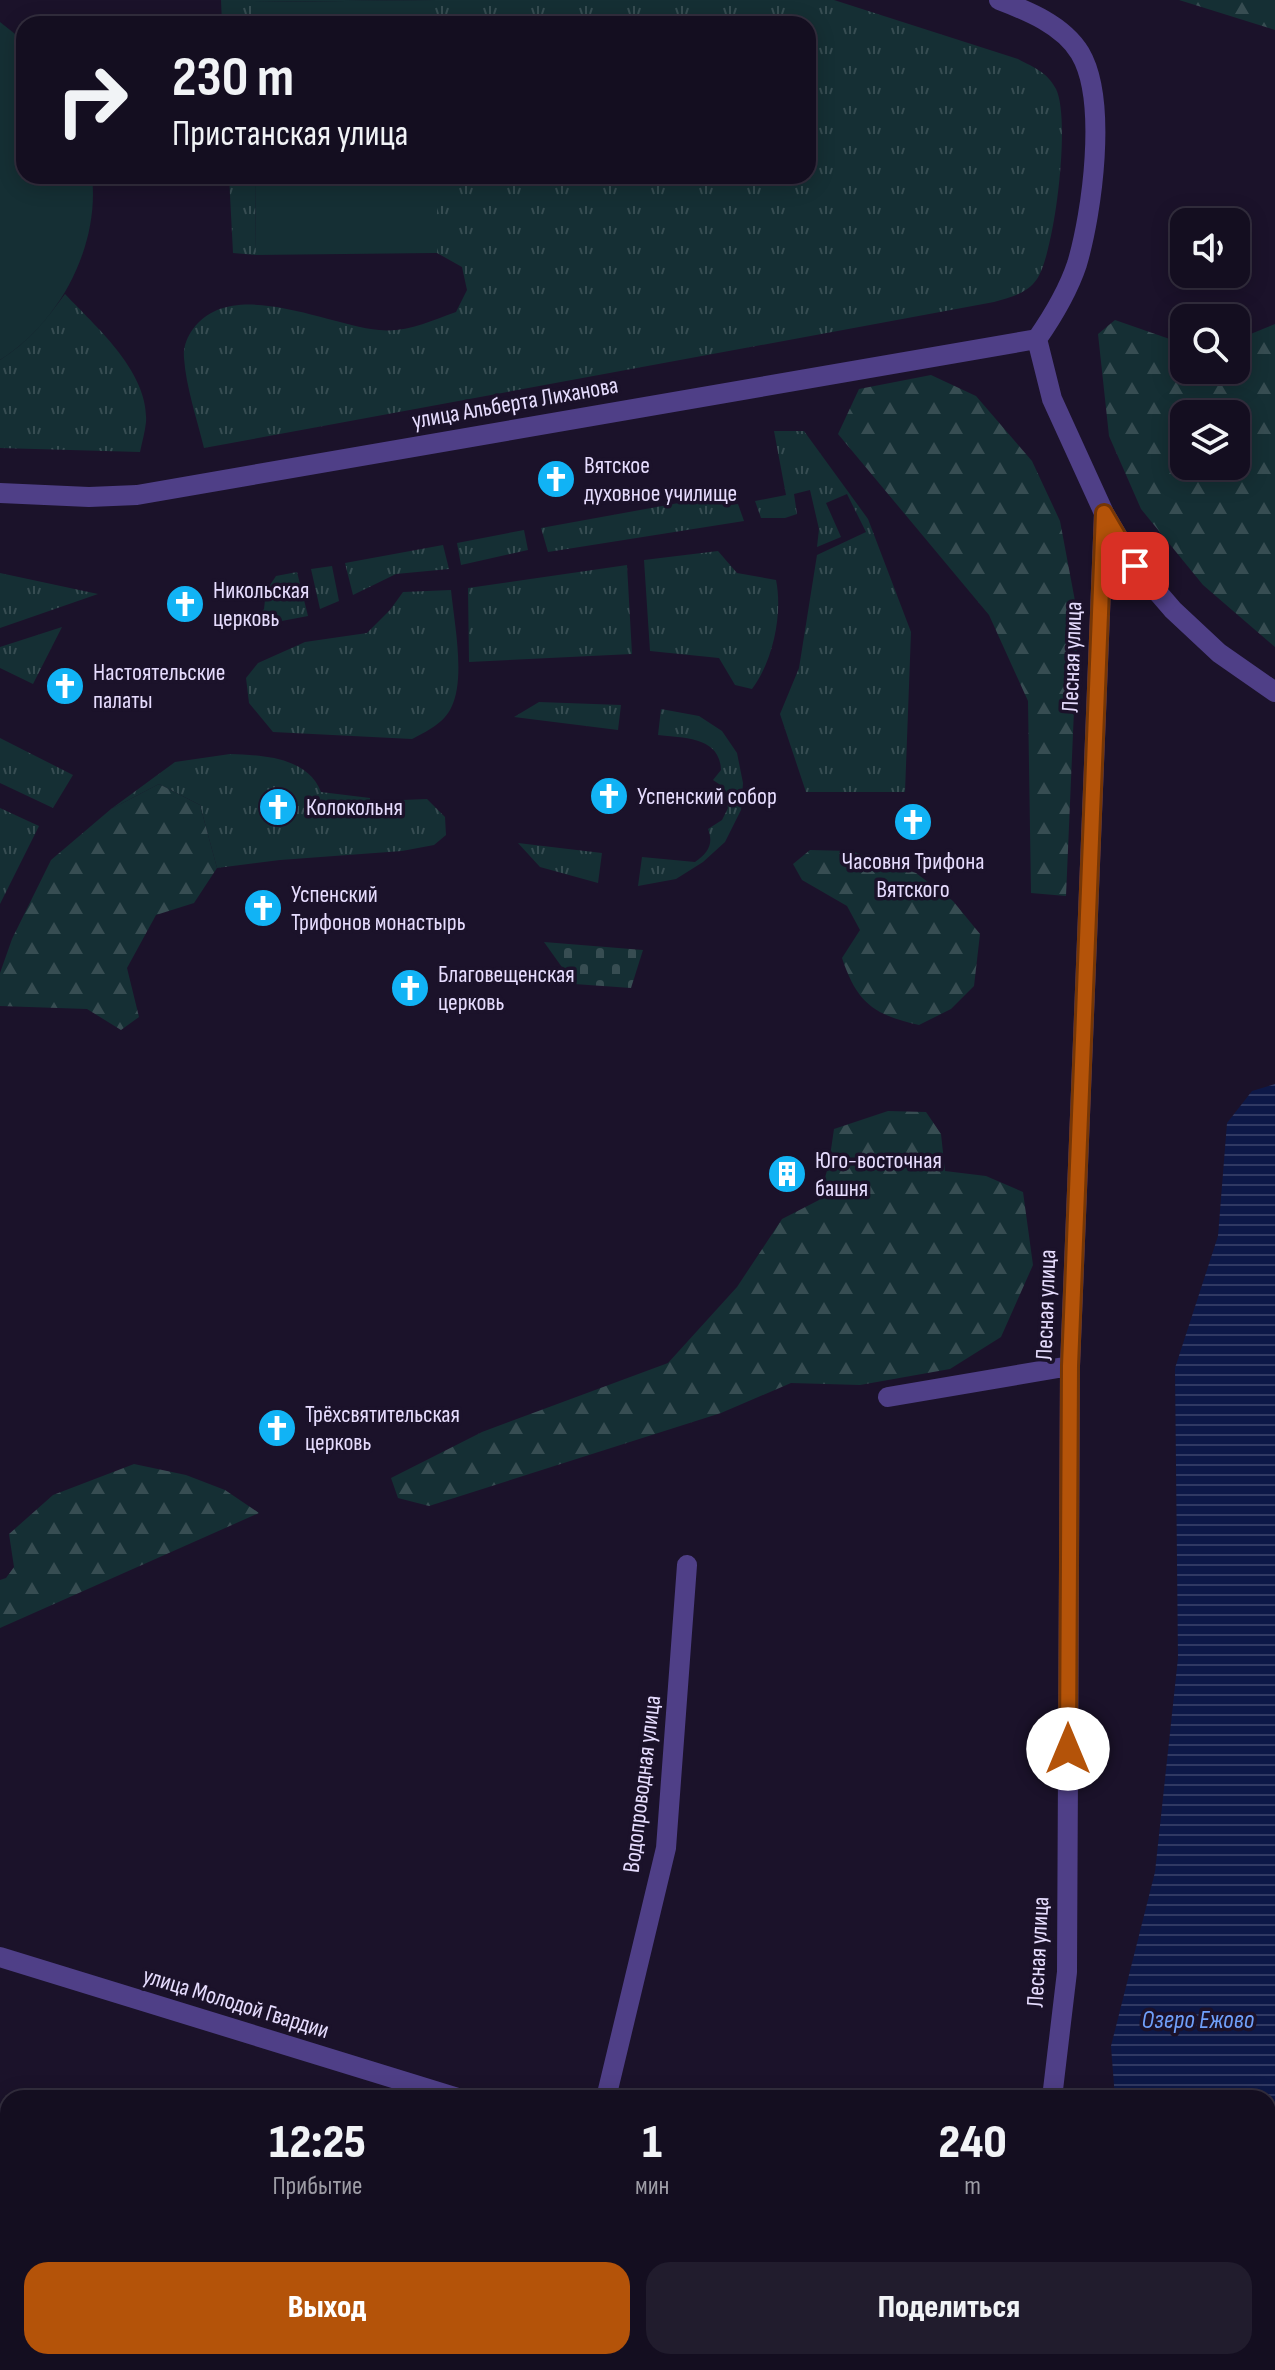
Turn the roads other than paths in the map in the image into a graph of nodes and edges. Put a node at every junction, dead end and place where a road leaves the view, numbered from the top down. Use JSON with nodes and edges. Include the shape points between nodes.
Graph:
{"nodes":[{"id":1,"x":999,"y":0,"type":"edge"},
{"id":2,"x":1037,"y":339,"type":"junction"},
{"id":3,"x":0,"y":493,"type":"edge"},
{"id":4,"x":1104,"y":513,"type":"junction"},
{"id":5,"x":1275,"y":692,"type":"edge"},
{"id":6,"x":1070,"y":1366,"type":"junction"},
{"id":7,"x":888,"y":1397,"type":"dead end"},
{"id":8,"x":687,"y":1565,"type":"dead end"},
{"id":9,"x":0,"y":1957,"type":"edge"},
{"id":10,"x":432,"y":2090,"type":"edge"},
{"id":11,"x":608,"y":2090,"type":"edge"},
{"id":12,"x":1053,"y":2090,"type":"edge"}],
"edges":[{"from":1,"to":2,"type":"street","via":[[1055,28],[1079,52],[1092,80],[1087,223],[1076,266]]},
{"from":2,"to":3,"type":"street","name":"улица Альберта Лиханова","via":[[137,495]]},
{"from":2,"to":4,"type":"street","via":[[1052,399]]},
{"from":4,"to":5,"type":"street","via":[[1135,566],[1173,610],[1219,653]]},
{"from":4,"to":6,"type":"street","name":"Лесная улица"},
{"from":6,"to":7,"type":"street"},
{"from":6,"to":12,"type":"street","name":"Лесная улица","via":[[1067,1972]]},
{"from":8,"to":11,"type":"street","name":"Водопроводная улица","via":[[666,1848]]},
{"from":9,"to":10,"type":"street","name":"улица Молодой Гвардии"}]}
